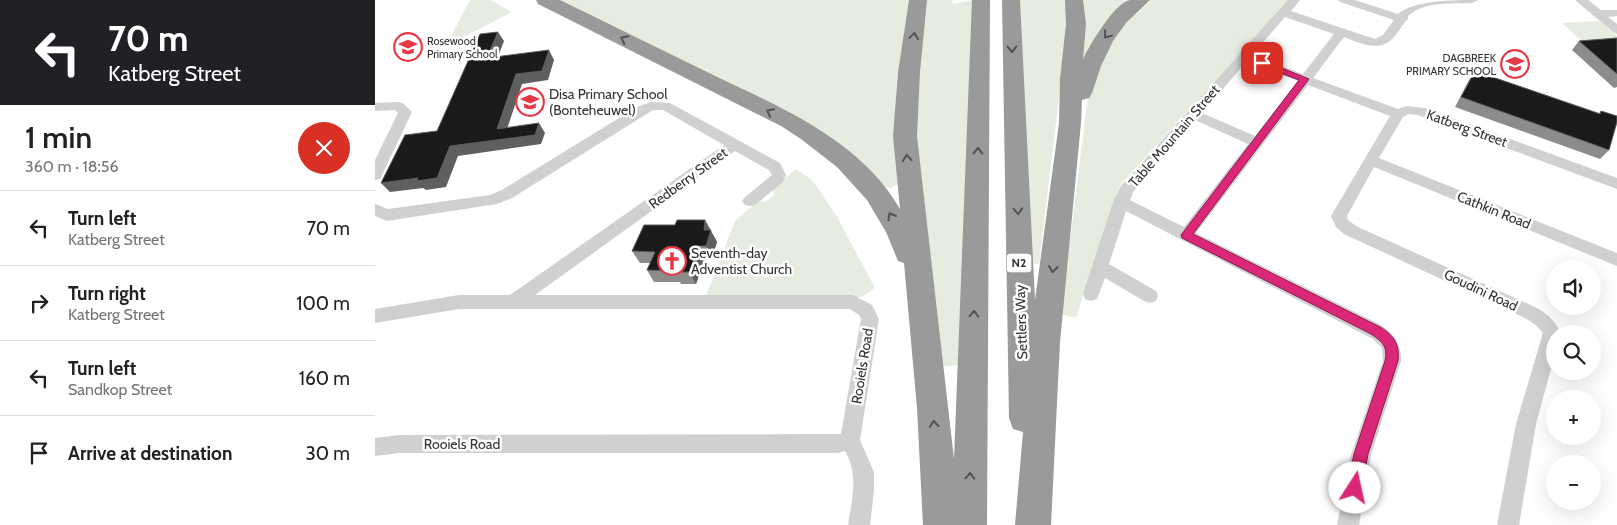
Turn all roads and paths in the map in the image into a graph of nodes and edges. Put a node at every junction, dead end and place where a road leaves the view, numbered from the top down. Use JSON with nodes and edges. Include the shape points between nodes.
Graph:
{"nodes":[{"id":1,"x":545,"y":0,"type":"edge"},
{"id":2,"x":918,"y":0,"type":"edge"},
{"id":3,"x":981,"y":0,"type":"edge"},
{"id":4,"x":1011,"y":0,"type":"edge"},
{"id":5,"x":1074,"y":0,"type":"edge"},
{"id":6,"x":1141,"y":0,"type":"edge"},
{"id":7,"x":1294,"y":0,"type":"edge"},
{"id":8,"x":1345,"y":0,"type":"edge"},
{"id":9,"x":1463,"y":0,"type":"edge"},
{"id":10,"x":1472,"y":0,"type":"edge"},
{"id":11,"x":1581,"y":0,"type":"edge"},
{"id":12,"x":1421,"y":2,"type":"edge"},
{"id":13,"x":1283,"y":12,"type":"junction"},
{"id":14,"x":1617,"y":13,"type":"edge"},
{"id":15,"x":1598,"y":14,"type":"junction"},
{"id":16,"x":1402,"y":19,"type":"junction"},
{"id":17,"x":1617,"y":30,"type":"edge"},
{"id":18,"x":1341,"y":33,"type":"junction"},
{"id":19,"x":1244,"y":56,"type":"junction"},
{"id":20,"x":1304,"y":79,"type":"junction"},
{"id":21,"x":375,"y":107,"type":"edge"},
{"id":22,"x":1192,"y":114,"type":"junction"},
{"id":23,"x":1398,"y":114,"type":"junction"},
{"id":24,"x":1070,"y":123,"type":"junction"},
{"id":25,"x":1257,"y":142,"type":"junction"},
{"id":26,"x":735,"y":144,"type":"junction"},
{"id":27,"x":1372,"y":161,"type":"junction"},
{"id":28,"x":375,"y":175,"type":"edge"},
{"id":29,"x":1617,"y":184,"type":"edge"},
{"id":30,"x":750,"y":201,"type":"dead end"},
{"id":31,"x":1121,"y":202,"type":"junction"},
{"id":32,"x":375,"y":210,"type":"edge"},
{"id":33,"x":1186,"y":235,"type":"junction"},
{"id":34,"x":1617,"y":260,"type":"edge"},
{"id":35,"x":1100,"y":267,"type":"junction"},
{"id":36,"x":560,"y":269,"type":"junction"},
{"id":37,"x":921,"y":294,"type":"junction"},
{"id":38,"x":1091,"y":294,"type":"dead end"},
{"id":39,"x":1150,"y":296,"type":"dead end"},
{"id":40,"x":513,"y":302,"type":"junction"},
{"id":41,"x":560,"y":302,"type":"junction"},
{"id":42,"x":375,"y":316,"type":"edge"},
{"id":43,"x":850,"y":441,"type":"junction"},
{"id":44,"x":375,"y":447,"type":"edge"},
{"id":45,"x":859,"y":525,"type":"edge"},
{"id":46,"x":941,"y":525,"type":"edge"},
{"id":47,"x":969,"y":525,"type":"edge"},
{"id":48,"x":1028,"y":525,"type":"edge"},
{"id":49,"x":1033,"y":525,"type":"edge"},
{"id":50,"x":1348,"y":525,"type":"edge"},
{"id":51,"x":1508,"y":525,"type":"edge"}],
"edges":[{"from":37,"to":1,"type":"highway","one_way":true,"via":[[905,244],[894,222],[870,185],[841,156],[789,121]]},
{"from":37,"to":2,"type":"highway","one_way":true,"via":[[905,136]]},
{"from":47,"to":3,"type":"highway","one_way":true},
{"from":4,"to":48,"type":"highway","name":"Settlers Way","number":"N2","one_way":true},
{"from":5,"to":24,"type":"highway","via":[[1076,24]]},
{"from":6,"to":24,"type":"highway","one_way":true,"via":[[1106,35],[1094,54]]},
{"from":7,"to":13,"type":"street","name":"Table Mountain Street"},
{"from":8,"to":16,"type":"street"},
{"from":9,"to":10,"type":"street"},
{"from":9,"to":12,"type":"street"},
{"from":11,"to":15,"type":"street"},
{"from":12,"to":16,"type":"street","via":[[1411,7]]},
{"from":13,"to":18,"type":"street"},
{"from":13,"to":19,"type":"street","name":"Table Mountain Street"},
{"from":14,"to":15,"type":"street"},
{"from":15,"to":17,"type":"street"},
{"from":16,"to":18,"type":"street","via":[[1387,40],[1381,43]]},
{"from":18,"to":20,"type":"street"},
{"from":19,"to":20,"type":"street","name":"Katberg Street"},
{"from":19,"to":22,"type":"street","name":"Table Mountain Street"},
{"from":20,"to":23,"type":"street","name":"Katberg Street"},
{"from":20,"to":25,"type":"street"},
{"from":21,"to":28,"type":"street","via":[[398,106],[405,112]]},
{"from":22,"to":25,"type":"street"},
{"from":22,"to":31,"type":"street","name":"Table Mountain Street","via":[[1130,184]]},
{"from":23,"to":27,"type":"street","name":"Goudini Road"},
{"from":23,"to":29,"type":"street","name":"Katberg Street","via":[[1407,110],[1420,111]]},
{"from":24,"to":49,"type":"highway","one_way":true,"via":[[1045,342]]},
{"from":25,"to":33,"type":"street"},
{"from":26,"to":30,"type":"street","via":[[778,170],[777,179]]},
{"from":26,"to":32,"type":"street","name":"Redberry Street","via":[[665,106],[651,106],[502,196],[387,215]]},
{"from":26,"to":36,"type":"street","name":"Redberry Street"},
{"from":27,"to":34,"type":"street","name":"Cathkin Road"},
{"from":27,"to":51,"type":"street","name":"Goudini Road","via":[[1341,212],[1341,223],[1538,317],[1552,333],[1526,424]]},
{"from":31,"to":33,"type":"street"},
{"from":31,"to":35,"type":"street","name":"Table Mountain Street"},
{"from":33,"to":50,"type":"street","via":[[1375,330],[1390,343],[1392,361],[1361,454]]},
{"from":35,"to":38,"type":"street","name":"Table Mountain Street"},
{"from":35,"to":39,"type":"street"},
{"from":36,"to":40,"type":"street","name":"Redberry Street"},
{"from":36,"to":41,"type":"street","via":[[555,286]]},
{"from":46,"to":37,"type":"highway","one_way":true},
{"from":40,"to":41,"type":"street","name":"Rooiels Road"},
{"from":40,"to":42,"type":"street","name":"Rooiels Road","via":[[459,302]]},
{"from":41,"to":43,"type":"street","name":"Rooiels Road","via":[[858,304],[870,319]]},
{"from":43,"to":44,"type":"street","name":"Rooiels Road","via":[[838,444],[399,444]]},
{"from":43,"to":45,"type":"street","via":[[863,463],[865,476]]}]}
